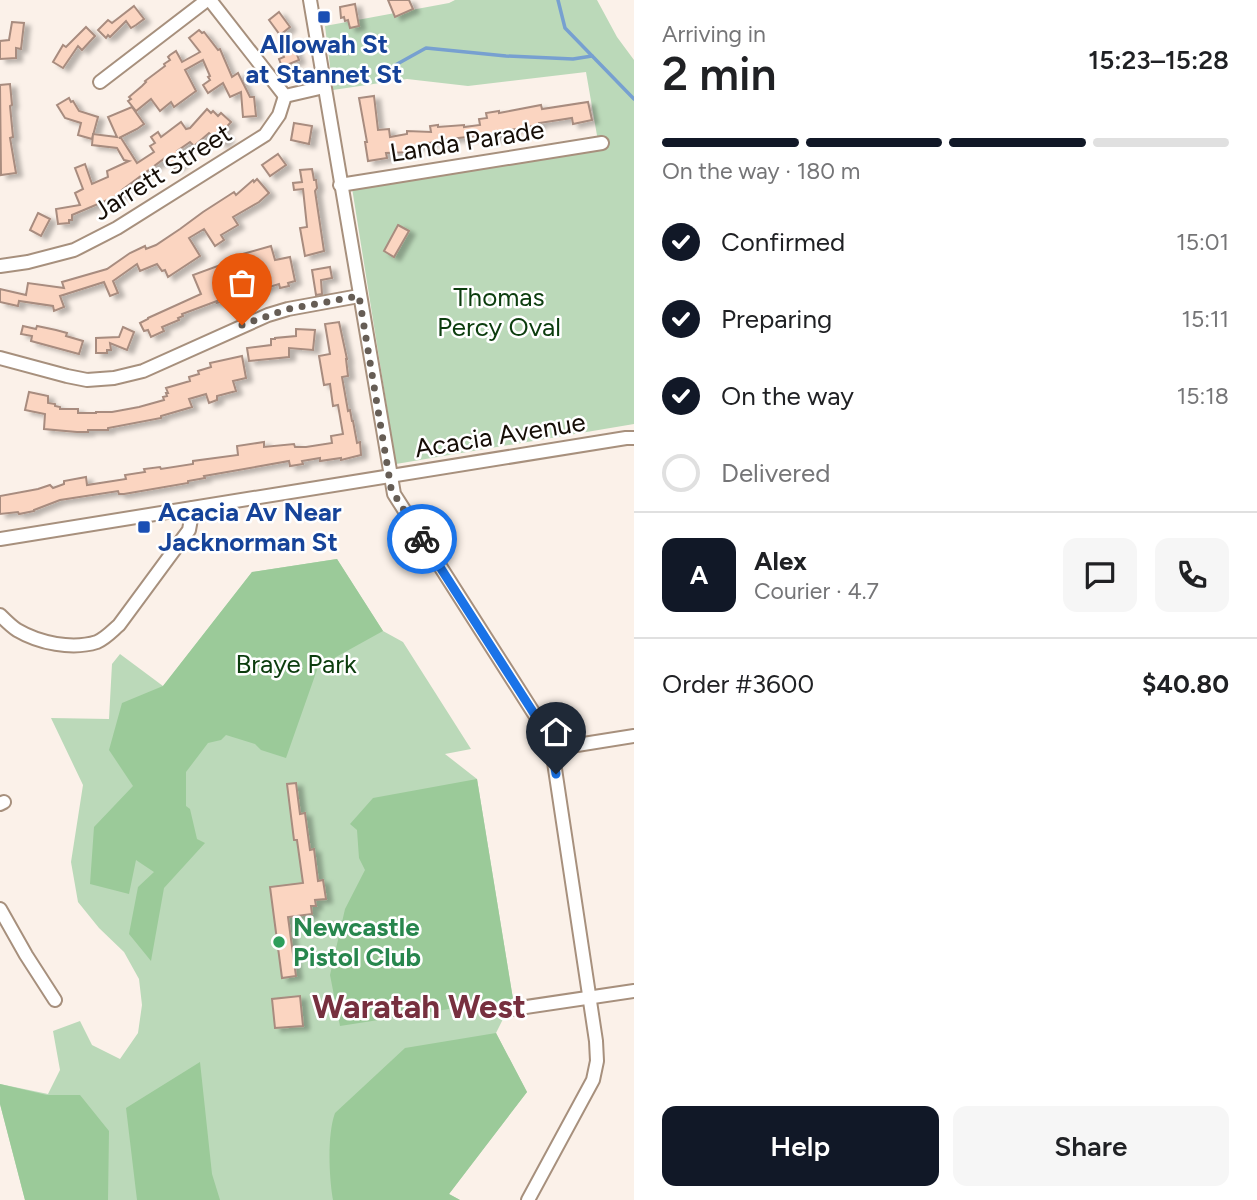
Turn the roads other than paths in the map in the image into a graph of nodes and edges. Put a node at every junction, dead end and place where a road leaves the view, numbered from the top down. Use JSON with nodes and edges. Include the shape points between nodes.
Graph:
{"nodes":[{"id":1,"x":209,"y":0,"type":"edge"},
{"id":2,"x":310,"y":0,"type":"edge"},
{"id":3,"x":100,"y":82,"type":"dead end"},
{"id":4,"x":324,"y":86,"type":"junction"},
{"id":5,"x":285,"y":96,"type":"junction"},
{"id":6,"x":602,"y":143,"type":"dead end"},
{"id":7,"x":340,"y":185,"type":"junction"},
{"id":8,"x":0,"y":266,"type":"edge"},
{"id":9,"x":359,"y":296,"type":"junction"},
{"id":10,"x":0,"y":358,"type":"edge"},
{"id":11,"x":634,"y":438,"type":"edge"},
{"id":12,"x":389,"y":477,"type":"junction"},
{"id":13,"x":193,"y":508,"type":"junction"},
{"id":14,"x":0,"y":539,"type":"edge"},
{"id":15,"x":0,"y":615,"type":"edge"},
{"id":16,"x":634,"y":737,"type":"edge"},
{"id":17,"x":552,"y":749,"type":"junction"},
{"id":18,"x":0,"y":909,"type":"edge"},
{"id":19,"x":634,"y":991,"type":"edge"},
{"id":20,"x":590,"y":998,"type":"junction"},
{"id":21,"x":55,"y":1000,"type":"dead end"},
{"id":22,"x":506,"y":1010,"type":"dead end"},
{"id":23,"x":528,"y":1200,"type":"edge"}],
"edges":[{"from":1,"to":3,"type":"street"},
{"from":1,"to":5,"type":"street"},
{"from":2,"to":4,"type":"street"},
{"from":4,"to":5,"type":"street"},
{"from":4,"to":7,"type":"street"},
{"from":5,"to":8,"type":"street","name":"Jarrett Street","via":[[265,135],[117,228],[74,250]]},
{"from":6,"to":7,"type":"street","name":"Landa Parade"},
{"from":7,"to":9,"type":"street"},
{"from":9,"to":10,"type":"street","via":[[268,315],[143,370],[114,378],[87,380]]},
{"from":9,"to":12,"type":"street"},
{"from":11,"to":12,"type":"street","name":"Acacia Avenue"},
{"from":12,"to":13,"type":"street","name":"Acacia Avenue"},
{"from":12,"to":17,"type":"street","via":[[394,494],[542,726]]},
{"from":13,"to":14,"type":"street","name":"Acacia Avenue"},
{"from":13,"to":15,"type":"street","via":[[188,530],[108,636],[72,645],[39,640],[15,629]]},
{"from":16,"to":17,"type":"street"},
{"from":17,"to":20,"type":"street"},
{"from":18,"to":21,"type":"street"},
{"from":19,"to":20,"type":"street"},
{"from":20,"to":22,"type":"street"},
{"from":20,"to":23,"type":"street","via":[[597,1061],[593,1080]]}]}
